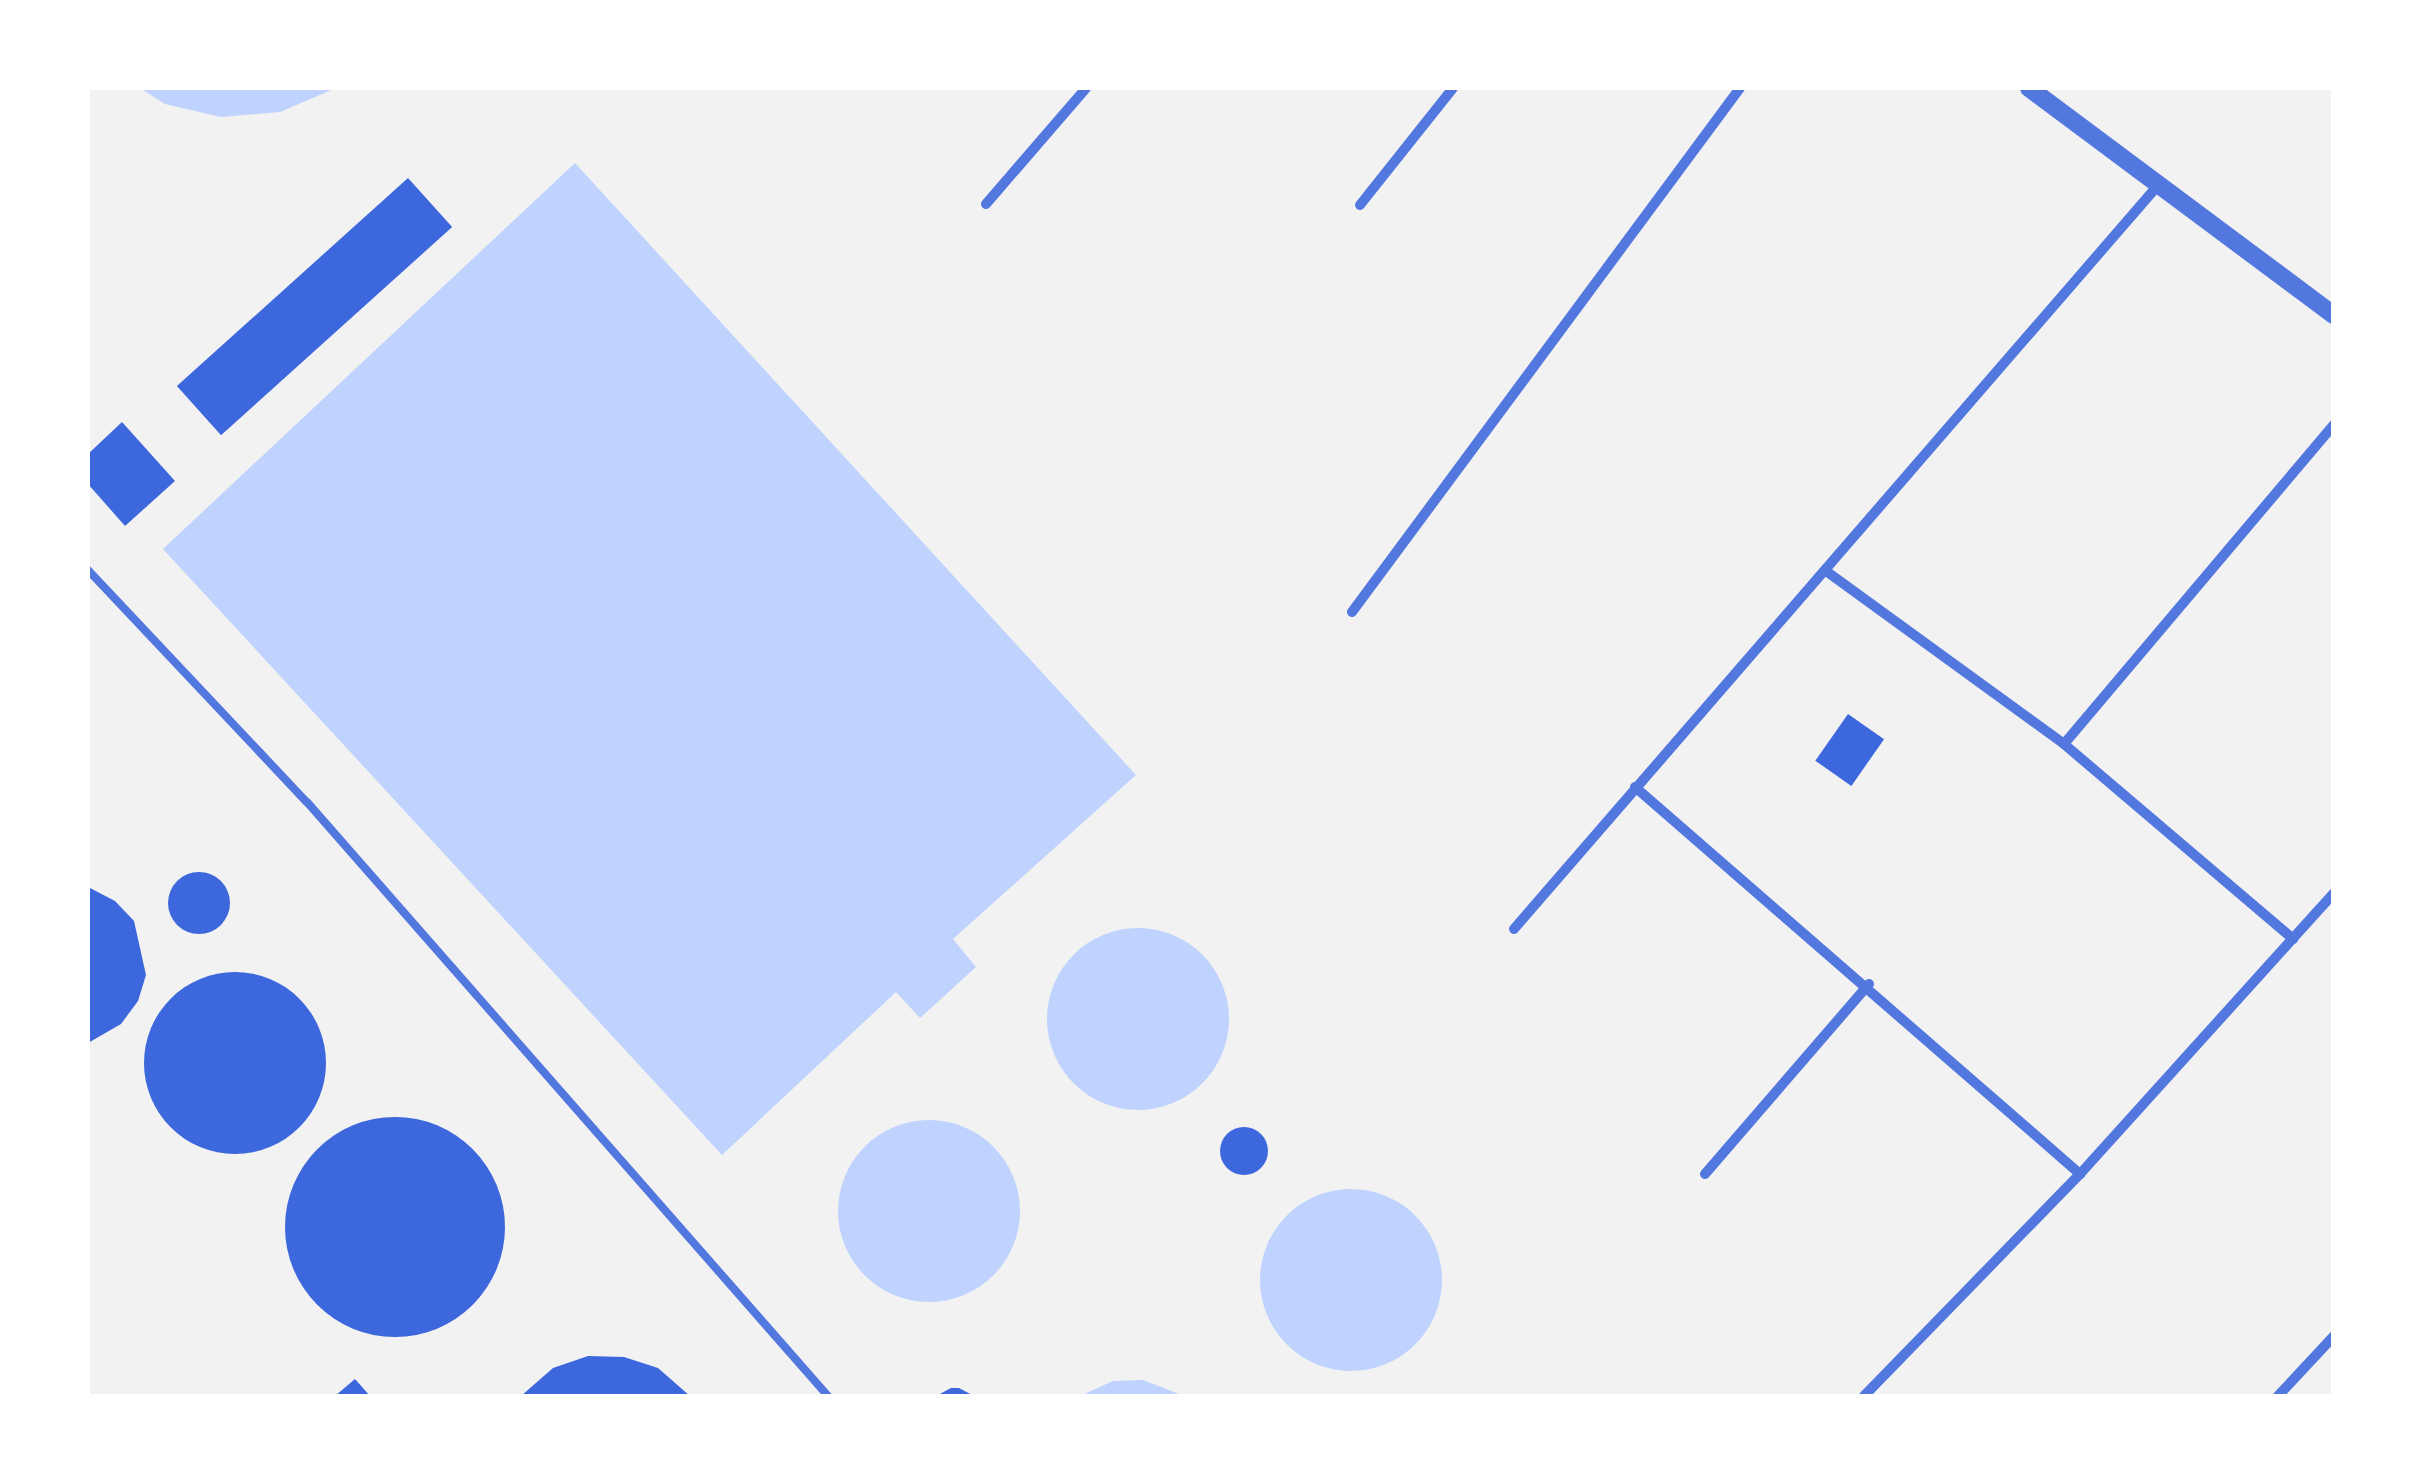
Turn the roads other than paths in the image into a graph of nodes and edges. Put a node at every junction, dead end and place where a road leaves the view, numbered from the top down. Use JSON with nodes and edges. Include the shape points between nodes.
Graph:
{"nodes":[{"id":1,"x":1086,"y":88,"type":"edge"},
{"id":2,"x":1454,"y":88,"type":"edge"},
{"id":3,"x":1740,"y":88,"type":"edge"},
{"id":4,"x":2028,"y":88,"type":"edge"},
{"id":5,"x":2161,"y":182,"type":"junction"},
{"id":6,"x":986,"y":204,"type":"dead end"},
{"id":7,"x":1360,"y":205,"type":"dead end"},
{"id":8,"x":2334,"y":316,"type":"edge"},
{"id":9,"x":2334,"y":424,"type":"edge"},
{"id":10,"x":88,"y":570,"type":"edge"},
{"id":11,"x":1826,"y":570,"type":"junction"},
{"id":12,"x":1352,"y":612,"type":"dead end"},
{"id":13,"x":2064,"y":744,"type":"junction"},
{"id":14,"x":1635,"y":786,"type":"junction"},
{"id":15,"x":2334,"y":893,"type":"edge"},
{"id":16,"x":1514,"y":929,"type":"dead end"},
{"id":17,"x":2293,"y":939,"type":"junction"},
{"id":18,"x":1868,"y":984,"type":"junction"},
{"id":19,"x":1705,"y":1174,"type":"dead end"},
{"id":20,"x":2080,"y":1174,"type":"junction"},
{"id":21,"x":2334,"y":1336,"type":"edge"},
{"id":22,"x":828,"y":1396,"type":"edge"},
{"id":23,"x":1864,"y":1396,"type":"edge"},
{"id":24,"x":2278,"y":1396,"type":"edge"}],
"edges":[{"from":1,"to":6,"type":"street"},
{"from":2,"to":7,"type":"street"},
{"from":3,"to":12,"type":"street"},
{"from":4,"to":5,"type":"street"},
{"from":5,"to":8,"type":"street"},
{"from":5,"to":11,"type":"street"},
{"from":9,"to":13,"type":"street"},
{"from":10,"to":22,"type":"lane","via":[[307,802]]},
{"from":11,"to":13,"type":"street"},
{"from":11,"to":14,"type":"street"},
{"from":13,"to":17,"type":"street"},
{"from":14,"to":16,"type":"street"},
{"from":14,"to":18,"type":"street"},
{"from":15,"to":17,"type":"street"},
{"from":17,"to":20,"type":"street"},
{"from":18,"to":19,"type":"street"},
{"from":18,"to":20,"type":"street"},
{"from":20,"to":23,"type":"street"},
{"from":21,"to":24,"type":"street"}]}
